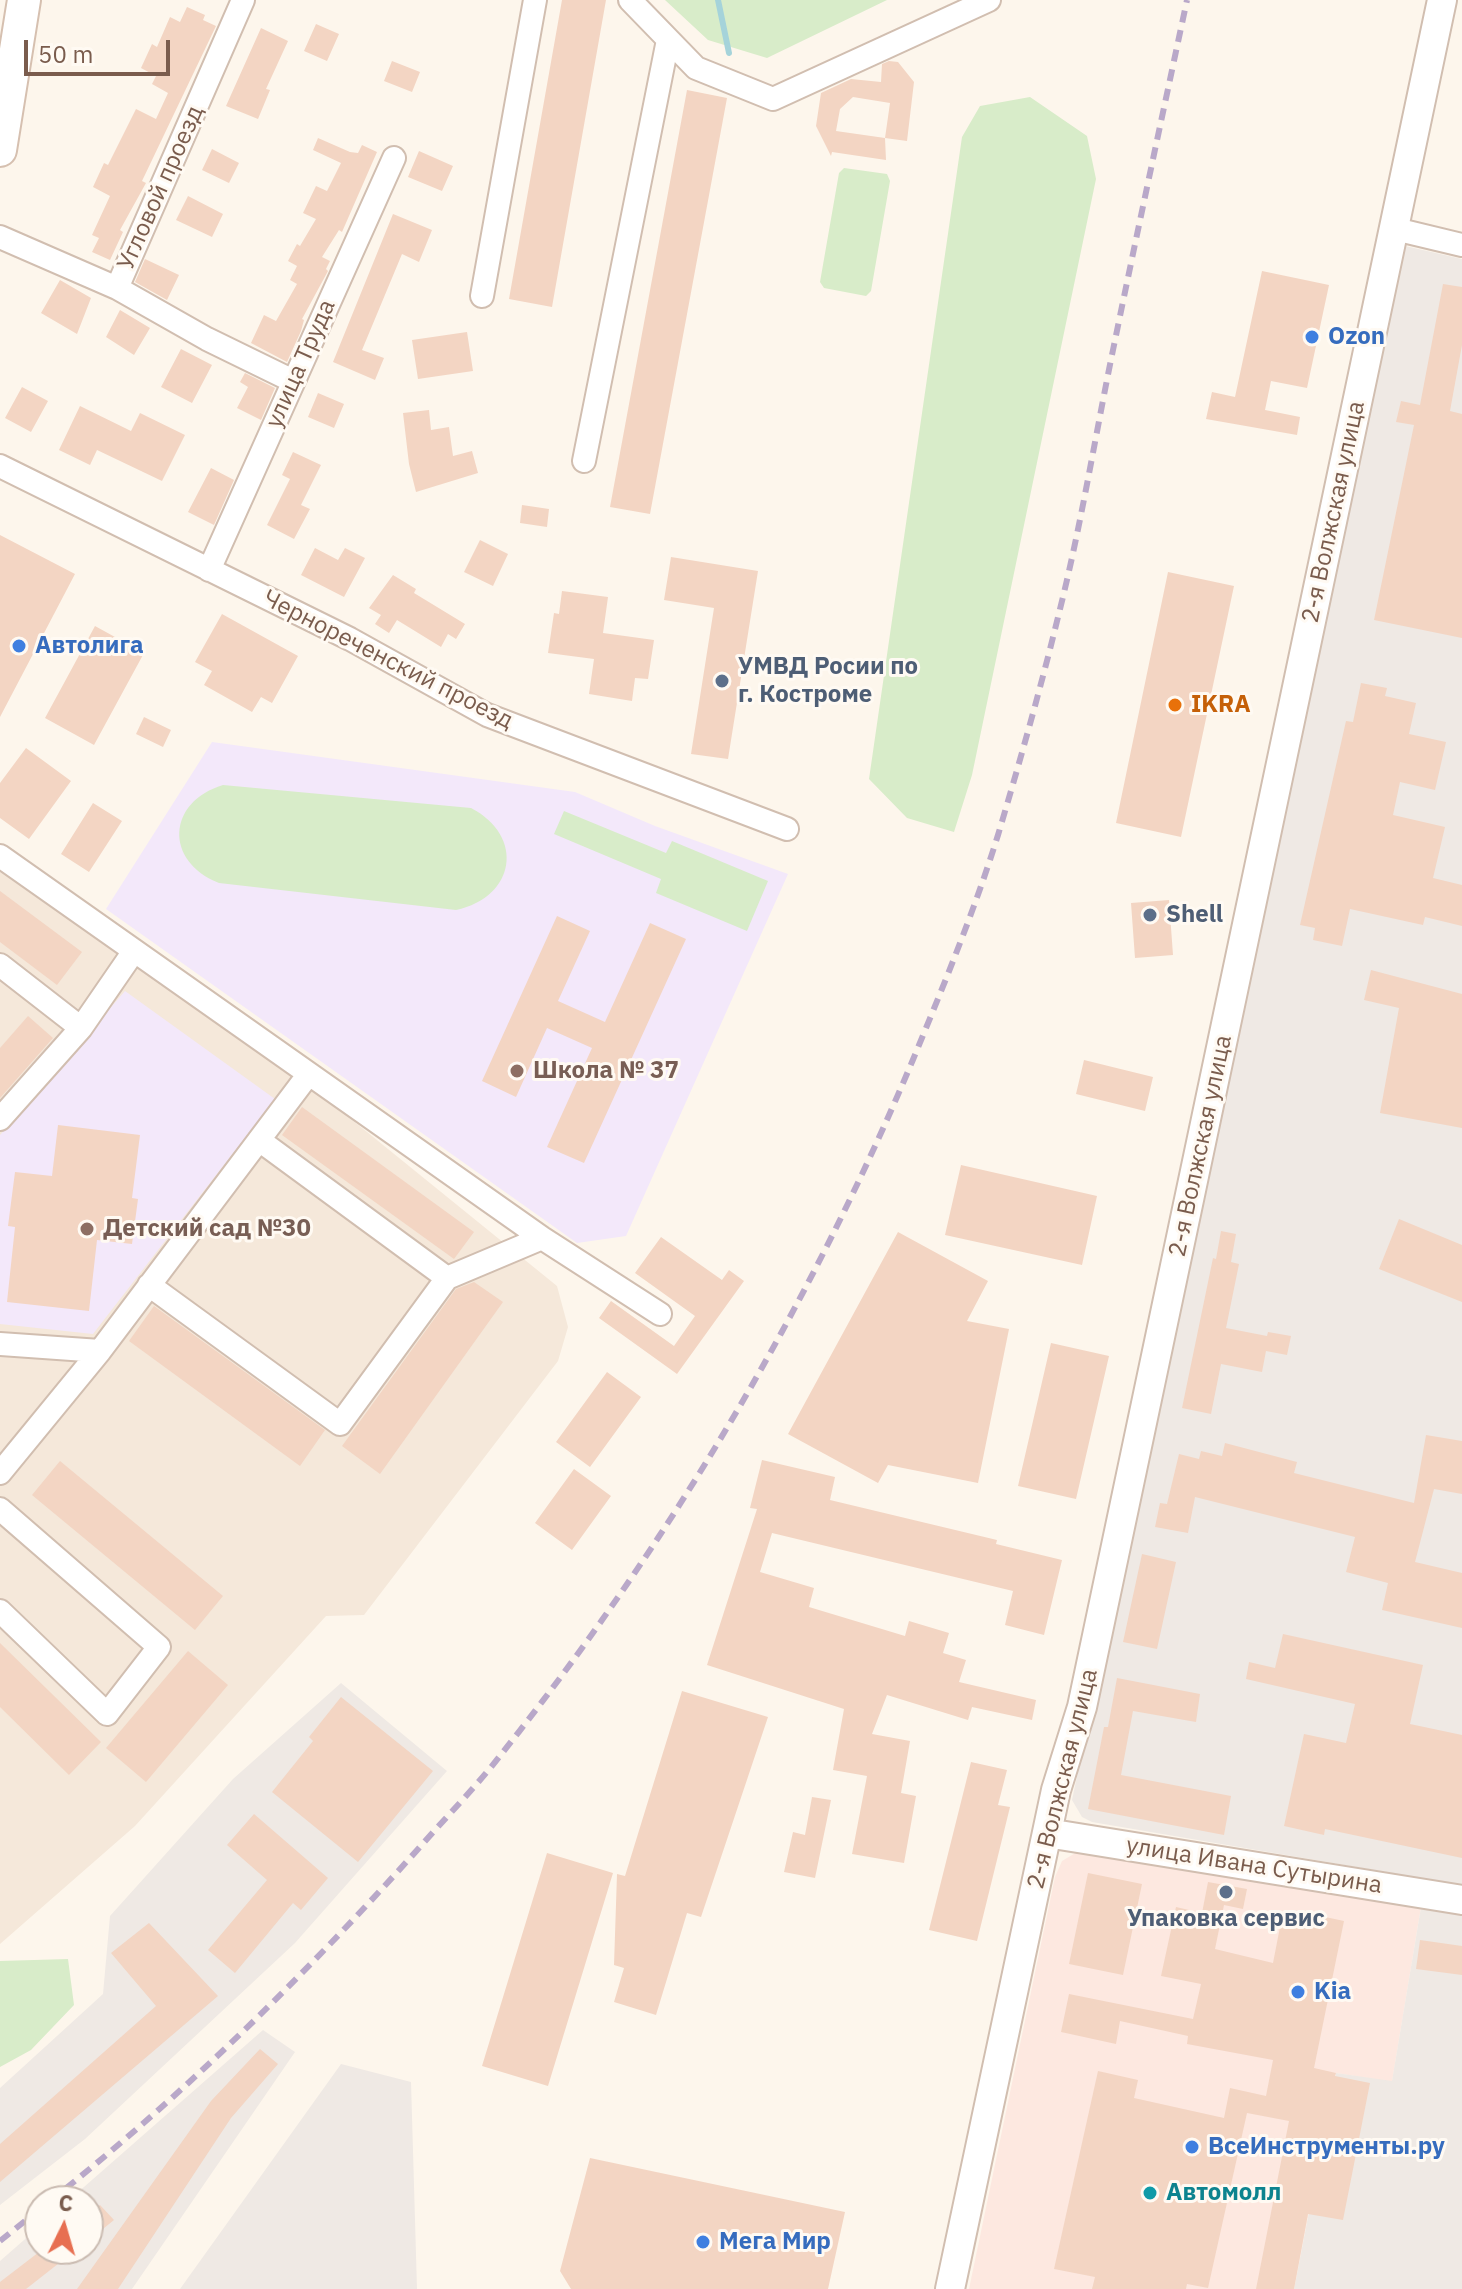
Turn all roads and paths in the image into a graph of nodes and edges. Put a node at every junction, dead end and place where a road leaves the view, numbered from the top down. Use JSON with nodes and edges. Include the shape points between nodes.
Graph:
{"nodes":[{"id":1,"x":24,"y":0,"type":"edge"},
{"id":2,"x":243,"y":0,"type":"edge"},
{"id":3,"x":535,"y":0,"type":"edge"},
{"id":4,"x":630,"y":0,"type":"edge"},
{"id":5,"x":989,"y":0,"type":"edge"},
{"id":6,"x":1442,"y":0,"type":"edge"},
{"id":7,"x":8,"y":35,"type":"edge"},
{"id":8,"x":668,"y":40,"type":"junction"},
{"id":9,"x":0,"y":150,"type":"edge"},
{"id":10,"x":394,"y":158,"type":"dead end"},
{"id":11,"x":1395,"y":229,"type":"junction"},
{"id":12,"x":0,"y":237,"type":"edge"},
{"id":13,"x":1462,"y":245,"type":"edge"},
{"id":14,"x":117,"y":288,"type":"junction"},
{"id":15,"x":482,"y":296,"type":"dead end"},
{"id":16,"x":293,"y":381,"type":"junction"},
{"id":17,"x":584,"y":461,"type":"dead end"},
{"id":18,"x":0,"y":466,"type":"edge"},
{"id":19,"x":209,"y":570,"type":"junction"},
{"id":20,"x":787,"y":829,"type":"dead end"},
{"id":21,"x":0,"y":856,"type":"edge"},
{"id":22,"x":134,"y":951,"type":"junction"},
{"id":23,"x":0,"y":965,"type":"edge"},
{"id":24,"x":81,"y":1028,"type":"junction"},
{"id":25,"x":308,"y":1075,"type":"junction"},
{"id":26,"x":0,"y":1119,"type":"edge"},
{"id":27,"x":259,"y":1140,"type":"junction"},
{"id":28,"x":542,"y":1238,"type":"junction"},
{"id":29,"x":447,"y":1278,"type":"junction"},
{"id":30,"x":149,"y":1285,"type":"junction"},
{"id":31,"x":660,"y":1314,"type":"dead end"},
{"id":32,"x":0,"y":1344,"type":"edge"},
{"id":33,"x":100,"y":1351,"type":"junction"},
{"id":34,"x":0,"y":1473,"type":"edge"},
{"id":35,"x":0,"y":1509,"type":"edge"},
{"id":36,"x":0,"y":1611,"type":"edge"},
{"id":37,"x":1047,"y":1833,"type":"junction"},
{"id":38,"x":1462,"y":1900,"type":"edge"},
{"id":39,"x":950,"y":2289,"type":"edge"}],
"edges":[{"from":1,"to":7,"type":"main road"},
{"from":2,"to":14,"type":"street","name":"Угловой проезд"},
{"from":3,"to":15,"type":"street"},
{"from":4,"to":8,"type":"street"},
{"from":5,"to":8,"type":"street","via":[[773,99],[696,68]]},
{"from":6,"to":11,"type":"street","name":"2-я Волжская улица"},
{"from":7,"to":9,"type":"main road"},
{"from":8,"to":17,"type":"street"},
{"from":10,"to":16,"type":"street","name":"улица Труда"},
{"from":11,"to":13,"type":"street"},
{"from":11,"to":37,"type":"street","name":"2-я Волжская улица","via":[[1082,1707]]},
{"from":12,"to":14,"type":"street","name":"Угловой проезд"},
{"from":14,"to":16,"type":"street","name":"Угловой проезд"},
{"from":16,"to":19,"type":"street","name":"улица Труда"},
{"from":18,"to":19,"type":"street","name":"Чернореченский проезд"},
{"from":19,"to":20,"type":"street","name":"Чернореченский проезд","via":[[350,639],[487,715]]},
{"from":21,"to":22,"type":"street"},
{"from":22,"to":24,"type":"street"},
{"from":22,"to":25,"type":"street"},
{"from":23,"to":24,"type":"street"},
{"from":24,"to":26,"type":"street"},
{"from":25,"to":27,"type":"street"},
{"from":25,"to":28,"type":"street"},
{"from":27,"to":29,"type":"street"},
{"from":27,"to":30,"type":"street"},
{"from":28,"to":29,"type":"street"},
{"from":28,"to":31,"type":"street"},
{"from":29,"to":30,"type":"street","via":[[340,1424]]},
{"from":30,"to":33,"type":"street"},
{"from":32,"to":33,"type":"street"},
{"from":33,"to":34,"type":"street"},
{"from":35,"to":36,"type":"street","via":[[159,1647],[107,1714]]},
{"from":37,"to":38,"type":"street","name":"улица Ивана Сутырина"},
{"from":37,"to":39,"type":"street","name":"2-я Волжская улица"}]}
